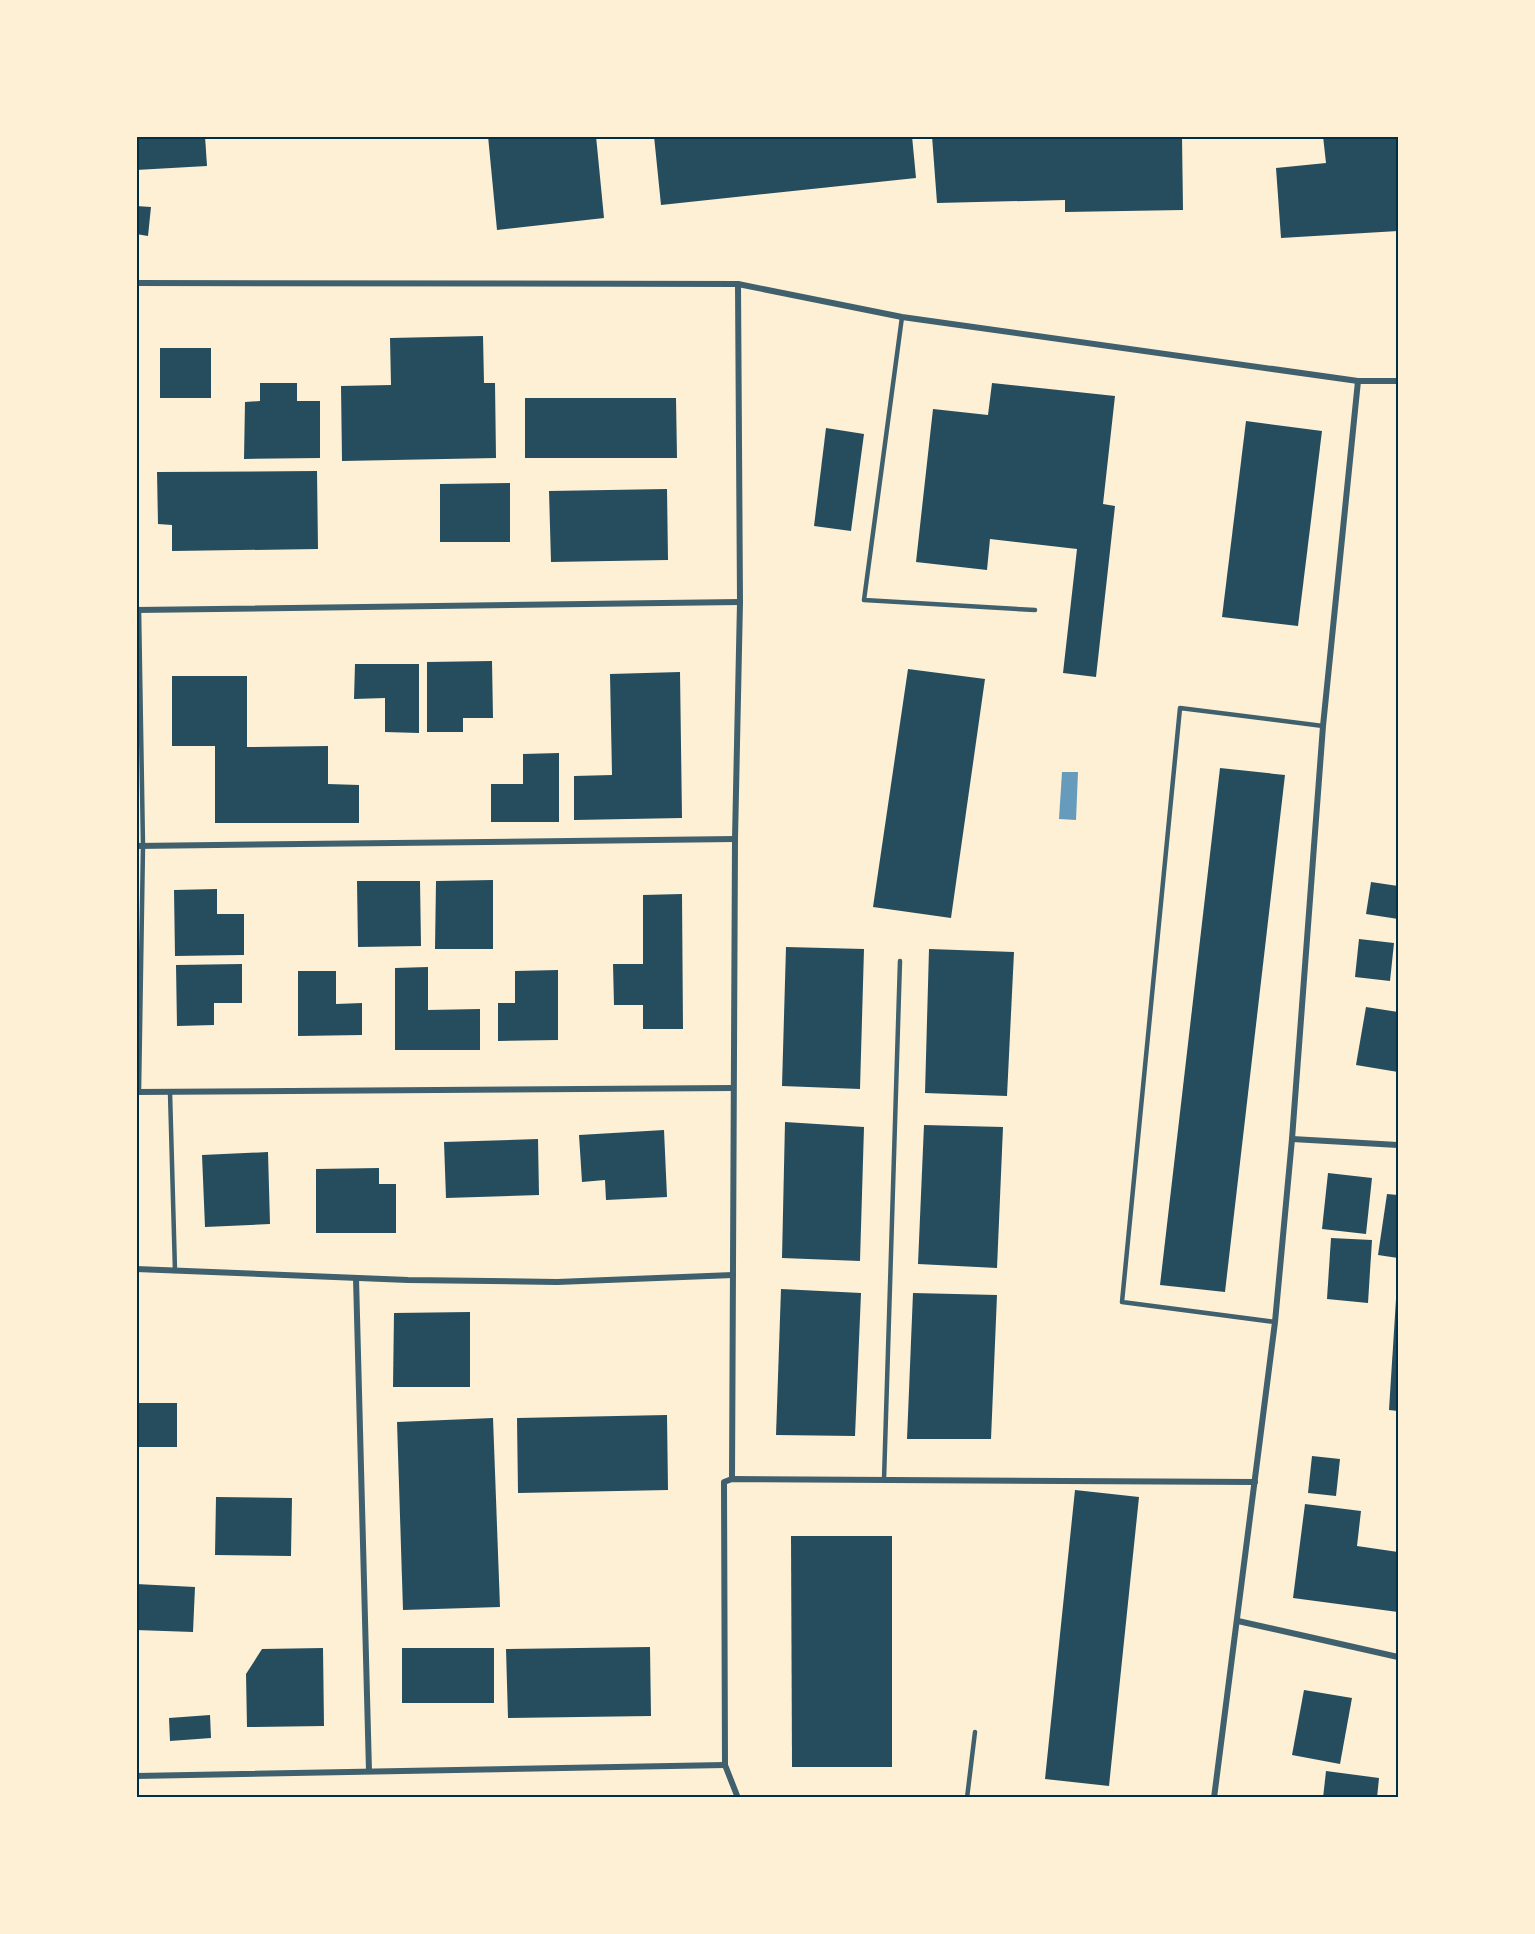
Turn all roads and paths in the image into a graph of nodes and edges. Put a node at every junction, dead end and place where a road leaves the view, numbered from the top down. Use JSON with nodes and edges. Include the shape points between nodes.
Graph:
{"nodes":[{"id":1,"x":136,"y":283,"type":"edge"},
{"id":2,"x":738,"y":284,"type":"junction"},
{"id":3,"x":902,"y":317,"type":"junction"},
{"id":4,"x":1359,"y":381,"type":"junction"},
{"id":5,"x":1398,"y":381,"type":"edge"},
{"id":6,"x":741,"y":602,"type":"junction"},
{"id":7,"x":138,"y":609,"type":"edge"},
{"id":8,"x":1035,"y":610,"type":"dead end"},
{"id":9,"x":1323,"y":726,"type":"junction"},
{"id":10,"x":735,"y":840,"type":"junction"},
{"id":11,"x":140,"y":846,"type":"edge"},
{"id":12,"x":900,"y":961,"type":"dead end"},
{"id":13,"x":733,"y":1088,"type":"junction"},
{"id":14,"x":138,"y":1092,"type":"edge"},
{"id":15,"x":170,"y":1092,"type":"junction"},
{"id":16,"x":1292,"y":1139,"type":"junction"},
{"id":17,"x":1398,"y":1145,"type":"edge"},
{"id":18,"x":136,"y":1269,"type":"edge"},
{"id":19,"x":175,"y":1270,"type":"junction"},
{"id":20,"x":733,"y":1275,"type":"junction"},
{"id":21,"x":356,"y":1278,"type":"junction"},
{"id":22,"x":1275,"y":1322,"type":"junction"},
{"id":23,"x":732,"y":1479,"type":"junction"},
{"id":24,"x":885,"y":1480,"type":"junction"},
{"id":25,"x":1255,"y":1482,"type":"junction"},
{"id":26,"x":1238,"y":1621,"type":"junction"},
{"id":27,"x":1398,"y":1657,"type":"edge"},
{"id":28,"x":975,"y":1732,"type":"dead end"},
{"id":29,"x":724,"y":1765,"type":"junction"},
{"id":30,"x":369,"y":1771,"type":"junction"},
{"id":31,"x":136,"y":1776,"type":"edge"},
{"id":32,"x":738,"y":1797,"type":"edge"},
{"id":33,"x":967,"y":1797,"type":"edge"},
{"id":34,"x":1214,"y":1797,"type":"edge"}],
"edges":[{"from":1,"to":2,"type":"street"},
{"from":2,"to":3,"type":"street"},
{"from":2,"to":6,"type":"street"},
{"from":3,"to":4,"type":"street"},
{"from":3,"to":8,"type":"lane","via":[[864,600]]},
{"from":4,"to":5,"type":"street"},
{"from":4,"to":9,"type":"street"},
{"from":6,"to":7,"type":"street"},
{"from":6,"to":10,"type":"street"},
{"from":7,"to":11,"type":"lane"},
{"from":9,"to":16,"type":"street"},
{"from":9,"to":22,"type":"lane","via":[[1180,708],[1122,1302]]},
{"from":10,"to":11,"type":"street"},
{"from":10,"to":13,"type":"street"},
{"from":11,"to":14,"type":"lane"},
{"from":12,"to":24,"type":"lane"},
{"from":13,"to":15,"type":"street"},
{"from":13,"to":20,"type":"street"},
{"from":14,"to":15,"type":"street"},
{"from":15,"to":19,"type":"lane"},
{"from":16,"to":17,"type":"street"},
{"from":16,"to":22,"type":"street"},
{"from":18,"to":19,"type":"street"},
{"from":19,"to":21,"type":"street"},
{"from":20,"to":21,"type":"street","via":[[557,1282]]},
{"from":20,"to":23,"type":"street"},
{"from":21,"to":30,"type":"street"},
{"from":22,"to":25,"type":"street"},
{"from":23,"to":24,"type":"street"},
{"from":23,"to":29,"type":"street","via":[[724,1482]]},
{"from":24,"to":25,"type":"street"},
{"from":25,"to":26,"type":"street"},
{"from":26,"to":27,"type":"street"},
{"from":26,"to":34,"type":"street"},
{"from":28,"to":33,"type":"lane"},
{"from":29,"to":30,"type":"street"},
{"from":29,"to":32,"type":"street"},
{"from":30,"to":31,"type":"street"}]}
